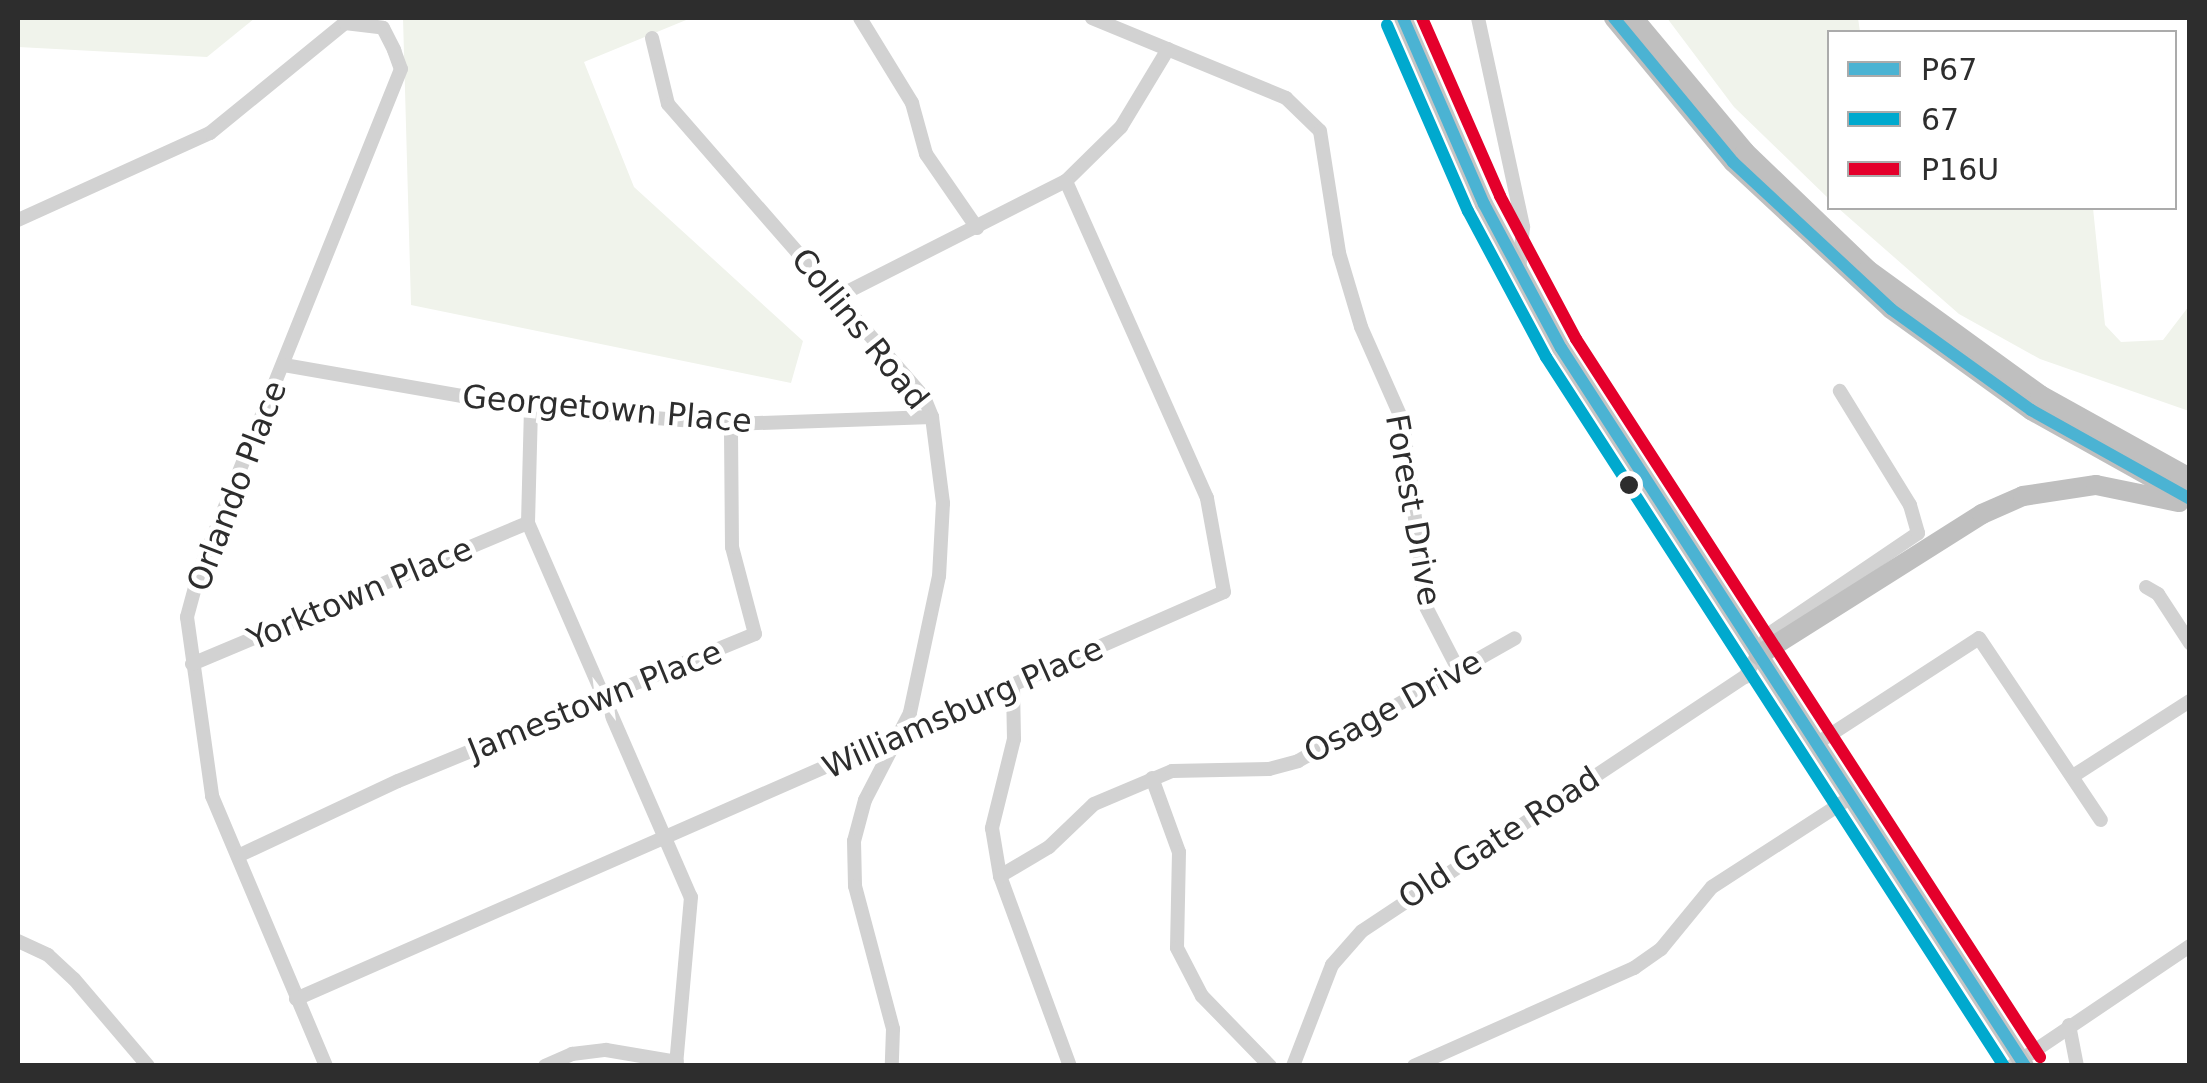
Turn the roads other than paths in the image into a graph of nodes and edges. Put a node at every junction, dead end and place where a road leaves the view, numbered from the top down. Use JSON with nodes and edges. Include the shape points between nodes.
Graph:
{"nodes":[{"id":1,"x":860,"y":18,"type":"edge"},
{"id":2,"x":1092,"y":18,"type":"edge"},
{"id":3,"x":1402,"y":18,"type":"edge"},
{"id":4,"x":1478,"y":18,"type":"edge"},
{"id":5,"x":1614,"y":18,"type":"edge"},
{"id":6,"x":1633,"y":18,"type":"edge"},
{"id":7,"x":652,"y":38,"type":"dead end"},
{"id":8,"x":1168,"y":49,"type":"junction"},
{"id":9,"x":1066,"y":181,"type":"junction"},
{"id":10,"x":18,"y":220,"type":"edge"},
{"id":11,"x":977,"y":228,"type":"junction"},
{"id":12,"x":1519,"y":274,"type":"junction"},
{"id":13,"x":838,"y":297,"type":"junction"},
{"id":14,"x":284,"y":365,"type":"junction"},
{"id":15,"x":1840,"y":391,"type":"dead end"},
{"id":16,"x":531,"y":408,"type":"junction"},
{"id":17,"x":932,"y":417,"type":"junction"},
{"id":18,"x":731,"y":424,"type":"junction"},
{"id":19,"x":2190,"y":478,"type":"edge"},
{"id":20,"x":2190,"y":502,"type":"edge"},
{"id":21,"x":528,"y":523,"type":"junction"},
{"id":22,"x":2146,"y":587,"type":"dead end"},
{"id":23,"x":1514,"y":638,"type":"dead end"},
{"id":24,"x":2190,"y":643,"type":"edge"},
{"id":25,"x":1758,"y":655,"type":"junction"},
{"id":26,"x":192,"y":664,"type":"junction"},
{"id":27,"x":1460,"y":671,"type":"junction"},
{"id":28,"x":1012,"y":687,"type":"junction"},
{"id":29,"x":605,"y":698,"type":"junction"},
{"id":30,"x":2190,"y":701,"type":"edge"},
{"id":31,"x":898,"y":739,"type":"junction"},
{"id":32,"x":1816,"y":744,"type":"junction"},
{"id":33,"x":2073,"y":776,"type":"junction"},
{"id":34,"x":1152,"y":778,"type":"junction"},
{"id":35,"x":1851,"y":798,"type":"junction"},
{"id":36,"x":2101,"y":820,"type":"dead end"},
{"id":37,"x":665,"y":834,"type":"junction"},
{"id":38,"x":240,"y":855,"type":"junction"},
{"id":39,"x":1000,"y":876,"type":"junction"},
{"id":40,"x":18,"y":941,"type":"edge"},
{"id":41,"x":2190,"y":946,"type":"edge"},
{"id":42,"x":296,"y":999,"type":"junction"},
{"id":43,"x":2069,"y":1025,"type":"junction"},
{"id":44,"x":2019,"y":1063,"type":"edge"},
{"id":45,"x":677,"y":1064,"type":"edge"},
{"id":46,"x":148,"y":1066,"type":"edge"},
{"id":47,"x":326,"y":1066,"type":"edge"},
{"id":48,"x":545,"y":1066,"type":"edge"},
{"id":49,"x":892,"y":1066,"type":"edge"},
{"id":50,"x":1070,"y":1066,"type":"edge"},
{"id":51,"x":1270,"y":1066,"type":"edge"},
{"id":52,"x":1292,"y":1066,"type":"edge"},
{"id":53,"x":1414,"y":1066,"type":"edge"},
{"id":54,"x":2076,"y":1066,"type":"edge"}],
"edges":[{"from":1,"to":11,"type":"street","via":[[912,104],[926,154]]},
{"from":2,"to":8,"type":"street","name":"Forest Drive"},
{"from":3,"to":12,"type":"main road"},
{"from":4,"to":12,"type":"street","via":[[1524,227]]},
{"from":5,"to":20,"type":"highway","via":[[1733,162],[1891,309],[2031,410]]},
{"from":6,"to":19,"type":"highway","via":[[1744,152],[1879,279],[2040,395]]},
{"from":7,"to":13,"type":"street","name":"Collins Road","via":[[668,104]]},
{"from":8,"to":9,"type":"street","via":[[1122,127]]},
{"from":8,"to":27,"type":"street","name":"Forest Drive","via":[[1286,98],[1320,130],[1339,253],[1360,327],[1402,422],[1426,607]]},
{"from":9,"to":11,"type":"street"},
{"from":9,"to":28,"type":"street","name":"Williamsburg Place","via":[[1206,498],[1224,592]]},
{"from":10,"to":14,"type":"street","name":"Orlando Place","via":[[210,133],[344,23],[383,28],[401,69]]},
{"from":11,"to":13,"type":"street"},
{"from":12,"to":25,"type":"main road"},
{"from":13,"to":17,"type":"street","name":"Collins Road","via":[[924,396]]},
{"from":14,"to":16,"type":"street","name":"Georgetown Place"},
{"from":14,"to":26,"type":"street","name":"Orlando Place","via":[[200,569],[187,617]]},
{"from":15,"to":25,"type":"street","name":"Old Gate Road","via":[[1910,505],[1918,533],[1770,634]]},
{"from":16,"to":18,"type":"street","name":"Georgetown Place"},
{"from":16,"to":21,"type":"street"},
{"from":17,"to":18,"type":"street","name":"Georgetown Place"},
{"from":17,"to":31,"type":"street","name":"Collins Road","via":[[943,503],[939,576],[910,714]]},
{"from":18,"to":29,"type":"street","name":"Jamestown Place","via":[[732,548],[756,634]]},
{"from":20,"to":25,"type":"highway","via":[[2096,486],[2022,496],[1982,514]]},
{"from":21,"to":26,"type":"street","name":"Yorktown Place"},
{"from":21,"to":29,"type":"street"},
{"from":22,"to":24,"type":"street","via":[[2158,594]]},
{"from":23,"to":27,"type":"street","name":"Osage Drive"},
{"from":25,"to":32,"type":"main road"},
{"from":25,"to":52,"type":"street","name":"Old Gate Road","via":[[1745,678],[1362,932],[1324,979]]},
{"from":26,"to":38,"type":"street","name":"Orlando Place","via":[[212,796]]},
{"from":27,"to":34,"type":"street","name":"Osage Drive","via":[[1298,761]]},
{"from":28,"to":31,"type":"street","name":"Williamsburg Place"},
{"from":28,"to":39,"type":"street","via":[[1014,738],[992,828]]},
{"from":29,"to":37,"type":"street"},
{"from":29,"to":38,"type":"street","name":"Jamestown Place"},
{"from":30,"to":33,"type":"street"},
{"from":31,"to":37,"type":"street","name":"Williamsburg Place"},
{"from":31,"to":49,"type":"street","name":"Collins Road","via":[[865,800],[854,842],[855,886],[893,1028]]},
{"from":32,"to":33,"type":"street","via":[[1979,638]]},
{"from":32,"to":35,"type":"main road"},
{"from":33,"to":36,"type":"street"},
{"from":34,"to":39,"type":"street","name":"Osage Drive","via":[[1094,804],[1049,848]]},
{"from":34,"to":51,"type":"street","via":[[1178,852],[1182,959],[1202,996]]},
{"from":35,"to":44,"type":"main road"},
{"from":35,"to":53,"type":"street","via":[[1712,887],[1661,949],[1634,968]]},
{"from":37,"to":42,"type":"street","name":"Williamsburg Place"},
{"from":37,"to":45,"type":"street","via":[[690,897]]},
{"from":38,"to":42,"type":"street","name":"Orlando Place"},
{"from":39,"to":50,"type":"street"},
{"from":40,"to":46,"type":"street","via":[[48,955],[74,979]]},
{"from":41,"to":43,"type":"street"},
{"from":42,"to":47,"type":"street","name":"Orlando Place"},
{"from":43,"to":44,"type":"street"},
{"from":43,"to":54,"type":"street"},
{"from":45,"to":48,"type":"street","via":[[606,1050]]}]}
